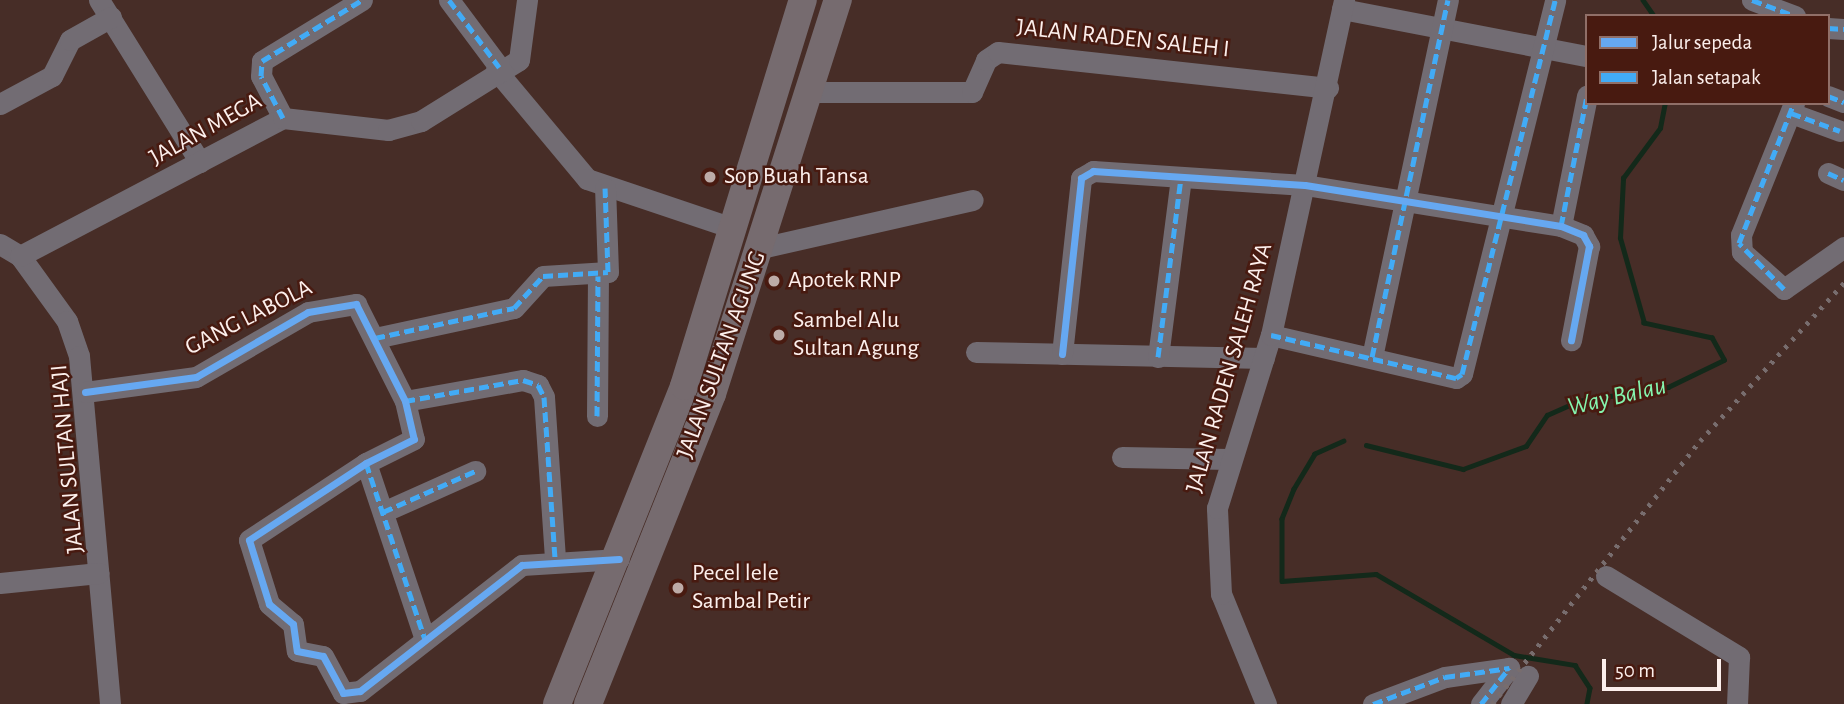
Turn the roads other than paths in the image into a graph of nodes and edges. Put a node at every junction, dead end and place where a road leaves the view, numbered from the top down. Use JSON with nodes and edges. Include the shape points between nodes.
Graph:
{"nodes":[{"id":1,"x":362,"y":0,"type":"edge"},
{"id":2,"x":449,"y":0,"type":"edge"},
{"id":3,"x":527,"y":0,"type":"edge"},
{"id":4,"x":803,"y":0,"type":"edge"},
{"id":5,"x":838,"y":0,"type":"edge"},
{"id":6,"x":1448,"y":0,"type":"edge"},
{"id":7,"x":1555,"y":0,"type":"edge"},
{"id":8,"x":1752,"y":0,"type":"edge"},
{"id":9,"x":1343,"y":5,"type":"edge"},
{"id":10,"x":105,"y":8,"type":"edge"},
{"id":11,"x":1790,"y":14,"type":"edge"},
{"id":12,"x":795,"y":29,"type":"junction"},
{"id":13,"x":1441,"y":30,"type":"junction"},
{"id":14,"x":827,"y":38,"type":"junction"},
{"id":15,"x":1543,"y":47,"type":"junction"},
{"id":16,"x":1585,"y":56,"type":"edge"},
{"id":17,"x":498,"y":68,"type":"junction"},
{"id":18,"x":1328,"y":88,"type":"junction"},
{"id":19,"x":811,"y":92,"type":"junction"},
{"id":20,"x":0,"y":104,"type":"edge"},
{"id":21,"x":1585,"y":105,"type":"edge"},
{"id":22,"x":1793,"y":108,"type":"edge"},
{"id":23,"x":283,"y":118,"type":"junction"},
{"id":24,"x":1840,"y":131,"type":"dead end"},
{"id":25,"x":200,"y":162,"type":"junction"},
{"id":26,"x":1181,"y":177,"type":"junction"},
{"id":27,"x":1305,"y":185,"type":"junction"},
{"id":28,"x":605,"y":188,"type":"junction"},
{"id":29,"x":973,"y":201,"type":"dead end"},
{"id":30,"x":1404,"y":203,"type":"junction"},
{"id":31,"x":1499,"y":215,"type":"junction"},
{"id":32,"x":1560,"y":226,"type":"junction"},
{"id":33,"x":733,"y":228,"type":"junction"},
{"id":34,"x":0,"y":244,"type":"edge"},
{"id":35,"x":1844,"y":247,"type":"edge"},
{"id":36,"x":761,"y":248,"type":"junction"},
{"id":37,"x":20,"y":256,"type":"junction"},
{"id":38,"x":597,"y":276,"type":"junction"},
{"id":39,"x":1271,"y":335,"type":"junction"},
{"id":40,"x":375,"y":338,"type":"junction"},
{"id":41,"x":1571,"y":340,"type":"dead end"},
{"id":42,"x":976,"y":352,"type":"dead end"},
{"id":43,"x":1062,"y":354,"type":"junction"},
{"id":44,"x":1158,"y":357,"type":"junction"},
{"id":45,"x":1264,"y":358,"type":"junction"},
{"id":46,"x":1372,"y":358,"type":"junction"},
{"id":47,"x":684,"y":386,"type":"junction"},
{"id":48,"x":85,"y":392,"type":"junction"},
{"id":49,"x":712,"y":394,"type":"junction"},
{"id":50,"x":405,"y":401,"type":"junction"},
{"id":51,"x":597,"y":416,"type":"dead end"},
{"id":52,"x":1122,"y":457,"type":"dead end"},
{"id":53,"x":1229,"y":459,"type":"junction"},
{"id":54,"x":366,"y":463,"type":"junction"},
{"id":55,"x":475,"y":471,"type":"dead end"},
{"id":56,"x":383,"y":512,"type":"junction"},
{"id":57,"x":620,"y":559,"type":"junction"},
{"id":58,"x":555,"y":560,"type":"junction"},
{"id":59,"x":98,"y":573,"type":"junction"},
{"id":60,"x":1606,"y":576,"type":"dead end"},
{"id":61,"x":0,"y":583,"type":"edge"},
{"id":62,"x":425,"y":639,"type":"junction"},
{"id":63,"x":1528,"y":676,"type":"dead end"},
{"id":64,"x":110,"y":704,"type":"edge"},
{"id":65,"x":557,"y":704,"type":"edge"},
{"id":66,"x":587,"y":704,"type":"edge"},
{"id":67,"x":1266,"y":704,"type":"edge"},
{"id":68,"x":1373,"y":704,"type":"edge"},
{"id":69,"x":1481,"y":704,"type":"edge"},
{"id":70,"x":1511,"y":704,"type":"edge"},
{"id":71,"x":1737,"y":704,"type":"edge"}],
"edges":[{"from":1,"to":23,"type":"street","via":[[262,61],[261,76]]},
{"from":2,"to":17,"type":"street"},
{"from":3,"to":17,"type":"street","name":"JALAN MEGA","via":[[524,50],[519,60]]},
{"from":4,"to":12,"type":"main road","name":"JALAN SULTAN AGUNG"},
{"from":5,"to":14,"type":"main road","name":"JALAN SULTAN AGUNG"},
{"from":6,"to":13,"type":"street"},
{"from":7,"to":15,"type":"street"},
{"from":8,"to":11,"type":"street"},
{"from":9,"to":13,"type":"street"},
{"from":9,"to":18,"type":"street","name":"JALAN RADEN SALEH RAYA"},
{"from":10,"to":20,"type":"street","via":[[70,40],[52,76]]},
{"from":10,"to":25,"type":"street"},
{"from":12,"to":14,"type":"main road"},
{"from":12,"to":33,"type":"main road","name":"JALAN SULTAN AGUNG"},
{"from":13,"to":15,"type":"street"},
{"from":13,"to":30,"type":"street"},
{"from":14,"to":19,"type":"main road","name":"JALAN SULTAN AGUNG"},
{"from":15,"to":16,"type":"street"},
{"from":15,"to":31,"type":"street"},
{"from":17,"to":23,"type":"street","name":"JALAN MEGA","via":[[421,121],[388,130]]},
{"from":17,"to":28,"type":"street","via":[[566,161]]},
{"from":18,"to":19,"type":"street","name":"JALAN RADEN SALEH I","via":[[998,52],[986,60],[972,92]]},
{"from":18,"to":27,"type":"street","name":"JALAN RADEN SALEH RAYA"},
{"from":19,"to":36,"type":"main road","name":"JALAN SULTAN AGUNG"},
{"from":21,"to":32,"type":"street"},
{"from":22,"to":24,"type":"street"},
{"from":22,"to":35,"type":"street","via":[[1741,235],[1742,252],[1784,289]]},
{"from":23,"to":25,"type":"street","name":"JALAN MEGA"},
{"from":25,"to":37,"type":"street","name":"JALAN MEGA"},
{"from":26,"to":27,"type":"street"},
{"from":26,"to":43,"type":"street","via":[[1083,175]]},
{"from":26,"to":44,"type":"street"},
{"from":27,"to":30,"type":"street"},
{"from":27,"to":39,"type":"street","name":"JALAN RADEN SALEH RAYA"},
{"from":28,"to":33,"type":"street"},
{"from":28,"to":38,"type":"street","via":[[612,264]]},
{"from":29,"to":36,"type":"street"},
{"from":30,"to":31,"type":"street"},
{"from":30,"to":46,"type":"street"},
{"from":31,"to":32,"type":"street"},
{"from":31,"to":46,"type":"street","via":[[1462,374],[1456,378]]},
{"from":32,"to":41,"type":"street","via":[[1583,235],[1589,246]]},
{"from":33,"to":47,"type":"main road","name":"JALAN SULTAN AGUNG"},
{"from":34,"to":37,"type":"street","name":"JALAN SULTAN HAJI"},
{"from":36,"to":49,"type":"main road","name":"JALAN SULTAN AGUNG"},
{"from":37,"to":48,"type":"street","name":"JALAN SULTAN HAJI","via":[[67,321]]},
{"from":38,"to":40,"type":"street","via":[[543,276],[514,308]]},
{"from":38,"to":51,"type":"street"},
{"from":39,"to":45,"type":"street","name":"JALAN RADEN SALEH RAYA"},
{"from":39,"to":46,"type":"street"},
{"from":40,"to":48,"type":"street","name":"GANG LABOLA","via":[[356,304],[343,302],[308,312],[196,377]]},
{"from":40,"to":50,"type":"street"},
{"from":42,"to":43,"type":"street"},
{"from":43,"to":44,"type":"street"},
{"from":44,"to":45,"type":"street"},
{"from":45,"to":53,"type":"street","name":"JALAN RADEN SALEH RAYA"},
{"from":47,"to":49,"type":"main road"},
{"from":47,"to":57,"type":"main road","name":"JALAN SULTAN AGUNG"},
{"from":48,"to":59,"type":"street","name":"JALAN SULTAN HAJI"},
{"from":49,"to":66,"type":"main road","name":"JALAN SULTAN AGUNG"},
{"from":50,"to":54,"type":"street","via":[[414,439]]},
{"from":50,"to":58,"type":"street","via":[[523,380],[538,385],[544,397]]},
{"from":52,"to":53,"type":"street"},
{"from":53,"to":67,"type":"street","name":"JALAN RADEN SALEH RAYA","via":[[1217,508],[1222,594]]},
{"from":54,"to":56,"type":"street"},
{"from":54,"to":62,"type":"street","via":[[251,535],[269,604],[293,624],[297,651],[323,656],[331,664],[343,693],[360,691]]},
{"from":55,"to":56,"type":"street"},
{"from":56,"to":62,"type":"street"},
{"from":57,"to":58,"type":"street"},
{"from":57,"to":65,"type":"main road","name":"JALAN SULTAN AGUNG"},
{"from":58,"to":62,"type":"street","via":[[510,571]]},
{"from":59,"to":61,"type":"street"},
{"from":59,"to":64,"type":"street","name":"JALAN SULTAN HAJI"},
{"from":60,"to":71,"type":"street","via":[[1739,657]]},
{"from":63,"to":70,"type":"street"},
{"from":68,"to":69,"type":"street","via":[[1445,677],[1509,668]]}]}
